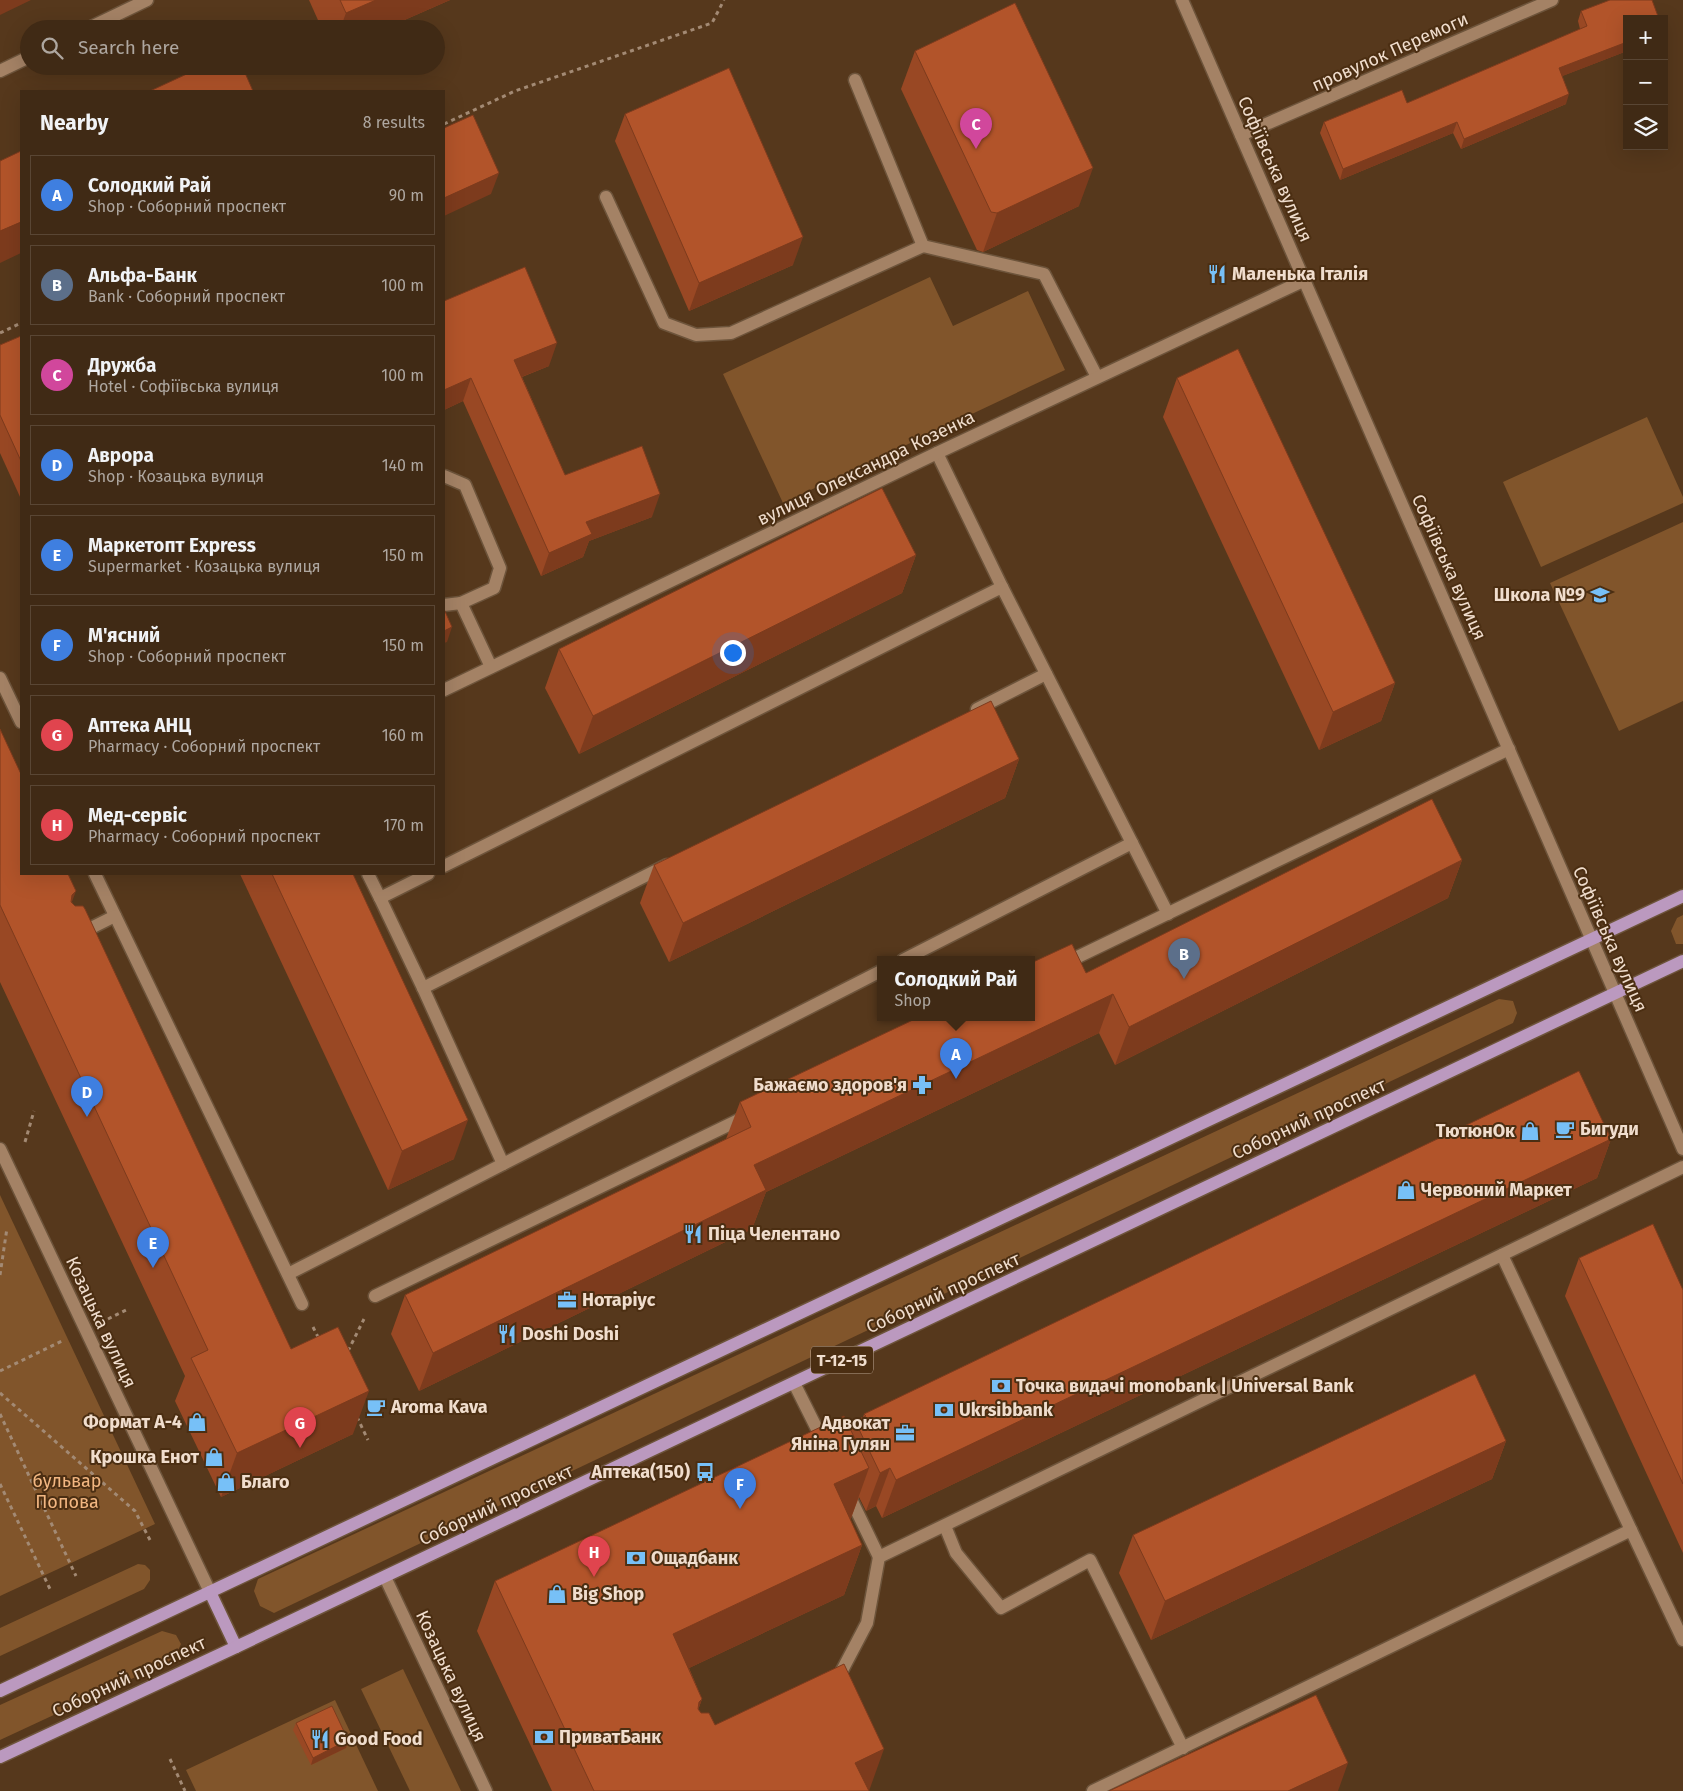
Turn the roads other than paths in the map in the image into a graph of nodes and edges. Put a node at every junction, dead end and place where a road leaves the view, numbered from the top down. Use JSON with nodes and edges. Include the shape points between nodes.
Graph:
{"nodes":[{"id":1,"x":146,"y":0,"type":"edge"},
{"id":2,"x":1182,"y":0,"type":"edge"},
{"id":3,"x":1552,"y":0,"type":"edge"},
{"id":4,"x":105,"y":20,"type":"edge"},
{"id":5,"x":20,"y":61,"type":"edge"},
{"id":6,"x":0,"y":71,"type":"edge"},
{"id":7,"x":855,"y":80,"type":"dead end"},
{"id":8,"x":1241,"y":135,"type":"junction"},
{"id":9,"x":606,"y":197,"type":"dead end"},
{"id":10,"x":923,"y":246,"type":"junction"},
{"id":11,"x":1304,"y":280,"type":"junction"},
{"id":12,"x":1097,"y":377,"type":"junction"},
{"id":13,"x":937,"y":453,"type":"junction"},
{"id":14,"x":445,"y":476,"type":"edge"},
{"id":15,"x":1002,"y":587,"type":"junction"},
{"id":16,"x":461,"y":603,"type":"junction"},
{"id":17,"x":445,"y":605,"type":"edge"},
{"id":18,"x":491,"y":667,"type":"junction"},
{"id":19,"x":1046,"y":674,"type":"junction"},
{"id":20,"x":0,"y":678,"type":"edge"},
{"id":21,"x":445,"y":690,"type":"edge"},
{"id":22,"x":966,"y":714,"type":"edge"},
{"id":23,"x":20,"y":720,"type":"edge"},
{"id":24,"x":1509,"y":749,"type":"junction"},
{"id":25,"x":1132,"y":843,"type":"junction"},
{"id":26,"x":681,"y":858,"type":"edge"},
{"id":27,"x":445,"y":866,"type":"edge"},
{"id":28,"x":95,"y":875,"type":"edge"},
{"id":29,"x":368,"y":875,"type":"edge"},
{"id":30,"x":426,"y":875,"type":"edge"},
{"id":31,"x":1683,"y":896,"type":"edge"},
{"id":32,"x":380,"y":898,"type":"junction"},
{"id":33,"x":1168,"y":914,"type":"junction"},
{"id":34,"x":115,"y":916,"type":"junction"},
{"id":35,"x":1592,"y":939,"type":"junction"},
{"id":36,"x":64,"y":942,"type":"edge"},
{"id":37,"x":911,"y":956,"type":"edge"},
{"id":38,"x":1683,"y":961,"type":"edge"},
{"id":39,"x":1048,"y":972,"type":"edge"},
{"id":40,"x":877,"y":973,"type":"edge"},
{"id":41,"x":423,"y":988,"type":"junction"},
{"id":42,"x":1615,"y":993,"type":"junction"},
{"id":43,"x":757,"y":1112,"type":"edge"},
{"id":44,"x":0,"y":1149,"type":"edge"},
{"id":45,"x":1683,"y":1149,"type":"edge"},
{"id":46,"x":503,"y":1164,"type":"junction"},
{"id":47,"x":1683,"y":1167,"type":"edge"},
{"id":48,"x":1502,"y":1255,"type":"junction"},
{"id":49,"x":288,"y":1274,"type":"junction"},
{"id":50,"x":375,"y":1296,"type":"road end"},
{"id":51,"x":302,"y":1304,"type":"road end"},
{"id":52,"x":794,"y":1383,"type":"junction"},
{"id":53,"x":829,"y":1454,"type":"edge"},
{"id":54,"x":841,"y":1480,"type":"edge"},
{"id":55,"x":945,"y":1526,"type":"junction"},
{"id":56,"x":1631,"y":1530,"type":"junction"},
{"id":57,"x":879,"y":1557,"type":"junction"},
{"id":58,"x":385,"y":1577,"type":"junction"},
{"id":59,"x":210,"y":1592,"type":"junction"},
{"id":60,"x":1683,"y":1640,"type":"edge"},
{"id":61,"x":236,"y":1647,"type":"junction"},
{"id":62,"x":832,"y":1688,"type":"edge"},
{"id":63,"x":0,"y":1692,"type":"edge"},
{"id":64,"x":1183,"y":1748,"type":"junction"},
{"id":65,"x":0,"y":1757,"type":"edge"},
{"id":66,"x":486,"y":1791,"type":"edge"},
{"id":67,"x":1093,"y":1791,"type":"edge"}],
"edges":[{"from":1,"to":4,"type":"street"},
{"from":2,"to":8,"type":"street","name":"Софіївська вулиця"},
{"from":3,"to":8,"type":"street","name":"провулок Перемоги"},
{"from":5,"to":6,"type":"street"},
{"from":7,"to":10,"type":"street"},
{"from":8,"to":11,"type":"street","name":"Софіївська вулиця"},
{"from":9,"to":10,"type":"street","via":[[664,323],[696,335],[731,333]]},
{"from":10,"to":12,"type":"street","via":[[1044,274]]},
{"from":11,"to":12,"type":"street","name":"вулиця Олександра Козенка"},
{"from":11,"to":24,"type":"street","name":"Софіївська вулиця"},
{"from":12,"to":13,"type":"street","name":"вулиця Олександра Козенка"},
{"from":13,"to":15,"type":"street"},
{"from":13,"to":18,"type":"street","name":"вулиця Олександра Козенка"},
{"from":14,"to":16,"type":"street","via":[[464,485],[500,568],[494,588]]},
{"from":15,"to":19,"type":"street"},
{"from":15,"to":27,"type":"street"},
{"from":16,"to":17,"type":"street"},
{"from":16,"to":18,"type":"street"},
{"from":18,"to":21,"type":"street","name":"вулиця Олександра Козенка"},
{"from":19,"to":22,"type":"street"},
{"from":19,"to":25,"type":"street"},
{"from":20,"to":23,"type":"street"},
{"from":24,"to":33,"type":"street"},
{"from":24,"to":35,"type":"street","name":"Софіївська вулиця"},
{"from":25,"to":33,"type":"street"},
{"from":25,"to":37,"type":"street"},
{"from":26,"to":41,"type":"street"},
{"from":28,"to":34,"type":"street"},
{"from":29,"to":32,"type":"street"},
{"from":30,"to":32,"type":"street"},
{"from":31,"to":35,"type":"main road"},
{"from":32,"to":41,"type":"street"},
{"from":33,"to":39,"type":"street"},
{"from":34,"to":36,"type":"street"},
{"from":34,"to":49,"type":"street"},
{"from":35,"to":42,"type":"street","name":"Софіївська вулиця"},
{"from":35,"to":59,"type":"main road"},
{"from":38,"to":42,"type":"main road","name":"Соборний проспект","number":"Т-12-15"},
{"from":40,"to":46,"type":"street"},
{"from":41,"to":46,"type":"street"},
{"from":42,"to":45,"type":"street","name":"Софіївська вулиця"},
{"from":42,"to":52,"type":"main road","name":"Соборний проспект","number":"Т-12-15"},
{"from":43,"to":50,"type":"street"},
{"from":44,"to":59,"type":"street","name":"Козацька вулиця"},
{"from":46,"to":49,"type":"street"},
{"from":47,"to":48,"type":"street"},
{"from":48,"to":55,"type":"street"},
{"from":48,"to":56,"type":"street"},
{"from":49,"to":51,"type":"street"},
{"from":52,"to":53,"type":"street"},
{"from":52,"to":58,"type":"main road","name":"Соборний проспект","number":"Т-12-15"},
{"from":54,"to":57,"type":"street"},
{"from":55,"to":57,"type":"street"},
{"from":55,"to":64,"type":"street","via":[[956,1553],[1000,1608],[1090,1560]]},
{"from":56,"to":60,"type":"street"},
{"from":56,"to":64,"type":"street"},
{"from":57,"to":62,"type":"street","via":[[867,1623]]},
{"from":58,"to":61,"type":"main road","name":"Соборний проспект","number":"Т-12-15"},
{"from":58,"to":66,"type":"street","name":"Козацька вулиця"},
{"from":59,"to":61,"type":"main road"},
{"from":59,"to":63,"type":"main road"},
{"from":61,"to":65,"type":"main road","name":"Соборний проспект","number":"Т-12-15"},
{"from":64,"to":67,"type":"street"}]}
